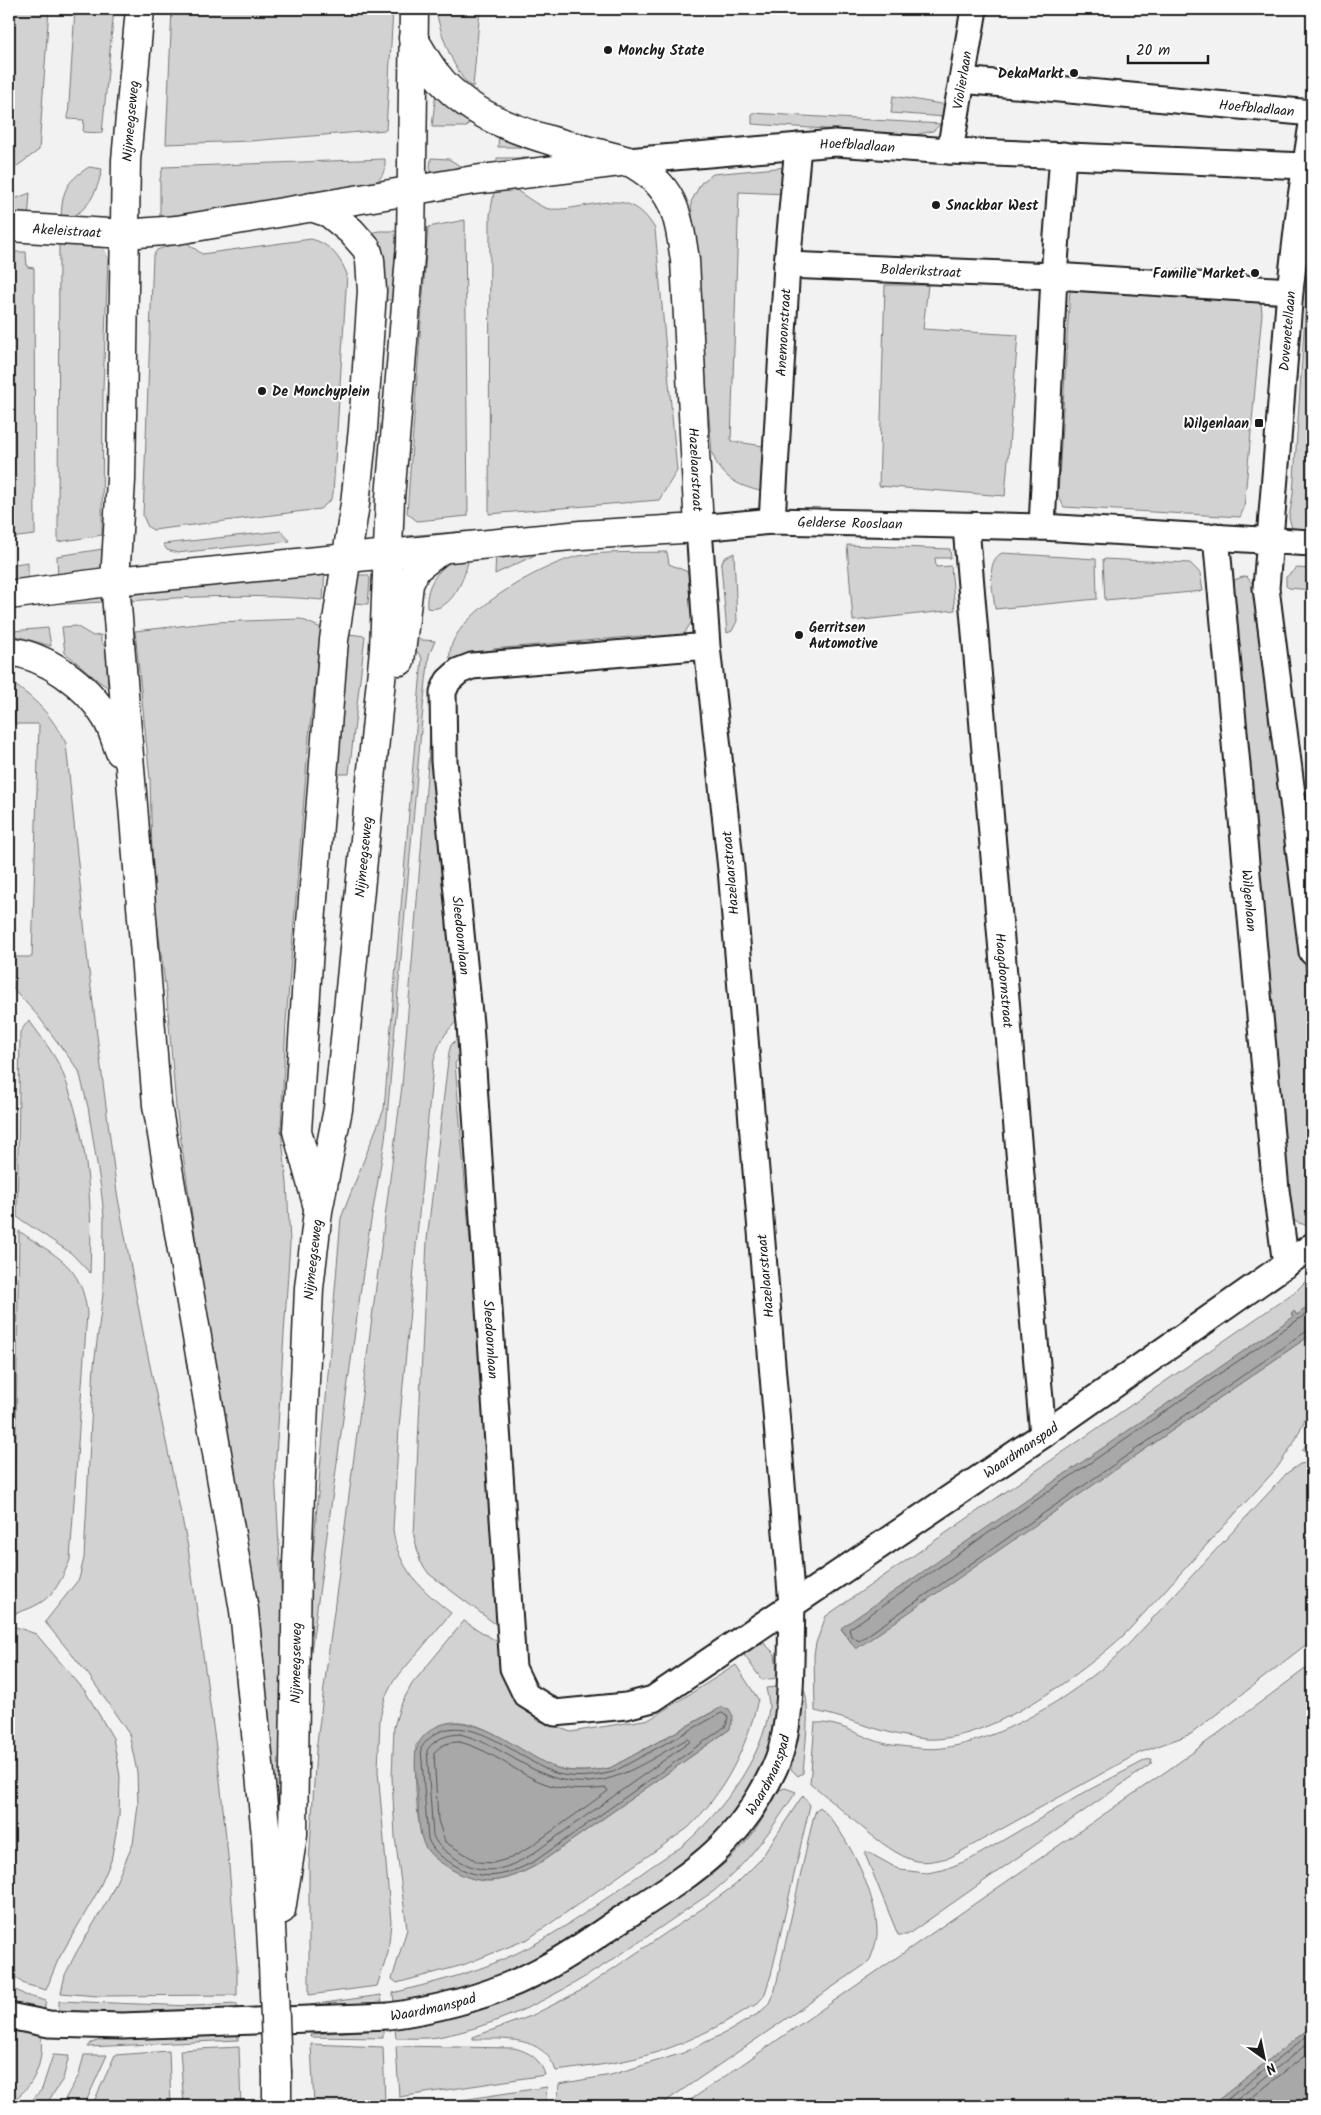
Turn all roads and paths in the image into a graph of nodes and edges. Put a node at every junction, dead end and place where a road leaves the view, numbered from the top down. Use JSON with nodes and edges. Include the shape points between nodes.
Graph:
{"nodes":[{"id":1,"x":140,"y":9,"type":"edge"},
{"id":2,"x":414,"y":9,"type":"edge"},
{"id":3,"x":974,"y":9,"type":"edge"},
{"id":4,"x":413,"y":38,"type":"junction"},
{"id":5,"x":962,"y":80,"type":"junction"},
{"id":6,"x":1312,"y":113,"type":"edge"},
{"id":7,"x":1312,"y":124,"type":"edge"},
{"id":8,"x":798,"y":146,"type":"junction"},
{"id":9,"x":950,"y":151,"type":"junction"},
{"id":10,"x":1063,"y":155,"type":"junction"},
{"id":11,"x":628,"y":162,"type":"junction"},
{"id":12,"x":1305,"y":166,"type":"junction"},
{"id":13,"x":413,"y":190,"type":"junction"},
{"id":14,"x":1306,"y":198,"type":"edge"},
{"id":15,"x":311,"y":207,"type":"junction"},
{"id":16,"x":9,"y":227,"type":"edge"},
{"id":17,"x":125,"y":234,"type":"junction"},
{"id":18,"x":787,"y":265,"type":"junction"},
{"id":19,"x":1054,"y":276,"type":"junction"},
{"id":20,"x":1290,"y":291,"type":"junction"},
{"id":21,"x":772,"y":521,"type":"junction"},
{"id":22,"x":966,"y":527,"type":"junction"},
{"id":23,"x":1042,"y":527,"type":"junction"},
{"id":24,"x":699,"y":528,"type":"junction"},
{"id":25,"x":1216,"y":536,"type":"junction"},
{"id":26,"x":1269,"y":539,"type":"junction"},
{"id":27,"x":1312,"y":543,"type":"edge"},
{"id":28,"x":442,"y":549,"type":"junction"},
{"id":29,"x":388,"y":554,"type":"junction"},
{"id":30,"x":346,"y":559,"type":"junction"},
{"id":31,"x":115,"y":581,"type":"junction"},
{"id":32,"x":9,"y":595,"type":"edge"},
{"id":33,"x":707,"y":646,"type":"junction"},
{"id":34,"x":9,"y":651,"type":"edge"},
{"id":35,"x":129,"y":774,"type":"junction"},
{"id":36,"x":356,"y":930,"type":"junction"},
{"id":37,"x":1312,"y":952,"type":"edge"},
{"id":38,"x":318,"y":1211,"type":"junction"},
{"id":39,"x":1312,"y":1246,"type":"edge"},
{"id":40,"x":1286,"y":1265,"type":"junction"},
{"id":41,"x":1043,"y":1435,"type":"junction"},
{"id":42,"x":792,"y":1605,"type":"junction"},
{"id":43,"x":273,"y":1965,"type":"junction"},
{"id":44,"x":9,"y":2016,"type":"edge"},
{"id":45,"x":278,"y":2106,"type":"edge"}],
"edges":[{"from":1,"to":17,"type":"main road","name":"Nijmeegseweg","via":[[126,160]]},
{"from":2,"to":4,"type":"main road"},
{"from":3,"to":5,"type":"street","name":"Violierlaan"},
{"from":4,"to":11,"type":"main road","name":"Hazelaarstraat","via":[[436,74],[453,92],[493,121]]},
{"from":4,"to":13,"type":"main road"},
{"from":5,"to":6,"type":"street","name":"Hoefbladlaan"},
{"from":5,"to":9,"type":"street","name":"Violierlaan"},
{"from":7,"to":12,"type":"street","name":"Dovenetellaan"},
{"from":8,"to":9,"type":"street","name":"Hoefbladlaan","via":[[835,143]]},
{"from":8,"to":11,"type":"street","name":"Hoefbladlaan"},
{"from":8,"to":18,"type":"street","name":"Anemoonstraat"},
{"from":9,"to":10,"type":"street","name":"Hoefbladlaan"},
{"from":10,"to":12,"type":"street","name":"Hoefbladlaan"},
{"from":10,"to":19,"type":"street"},
{"from":11,"to":13,"type":"main road","name":"Hoefbladlaan"},
{"from":11,"to":24,"type":"main road","name":"Hazelaarstraat","via":[[663,186],[678,217],[684,260]]},
{"from":12,"to":14,"type":"street","name":"Dovenetellaan"},
{"from":13,"to":15,"type":"main road"},
{"from":13,"to":29,"type":"main road"},
{"from":14,"to":20,"type":"street","name":"Dovenetellaan"},
{"from":15,"to":17,"type":"main road","via":[[177,230]]},
{"from":15,"to":30,"type":"main road","via":[[329,213],[351,231],[367,249],[370,260],[372,291],[363,429],[356,504]]},
{"from":16,"to":17,"type":"main road","name":"Akeleistraat"},
{"from":17,"to":31,"type":"main road","via":[[121,480]]},
{"from":18,"to":19,"type":"street","name":"Bolderikstraat"},
{"from":18,"to":21,"type":"street","name":"Anemoonstraat"},
{"from":19,"to":20,"type":"street","name":"Bolderikstraat"},
{"from":19,"to":23,"type":"street"},
{"from":20,"to":26,"type":"street","name":"Dovenetellaan"},
{"from":21,"to":22,"type":"street","name":"Gelderse Rooslaan"},
{"from":21,"to":24,"type":"street","name":"Gelderse Rooslaan"},
{"from":22,"to":23,"type":"street","name":"Gelderse Rooslaan"},
{"from":22,"to":41,"type":"street","name":"Haagdoornstraat"},
{"from":23,"to":25,"type":"street","name":"Gelderse Rooslaan"},
{"from":24,"to":28,"type":"main road","name":"Gelderse Rooslaan","via":[[581,535]]},
{"from":24,"to":33,"type":"street","name":"Hazelaarstraat"},
{"from":25,"to":26,"type":"street","name":"Gelderse Rooslaan"},
{"from":25,"to":40,"type":"street","name":"Wilgenlaan","via":[[1276,1190]]},
{"from":26,"to":27,"type":"street","name":"Gelderse Rooslaan"},
{"from":26,"to":37,"type":"street","via":[[1266,588]]},
{"from":28,"to":29,"type":"main road","name":"Gelderse Rooslaan"},
{"from":28,"to":36,"type":"main road","via":[[416,569],[409,584],[372,908]]},
{"from":29,"to":30,"type":"main road"},
{"from":29,"to":36,"type":"main road","name":"Nijmeegseweg","via":[[384,650]]},
{"from":30,"to":31,"type":"main road"},
{"from":30,"to":38,"type":"main road","via":[[334,640],[296,1131]]},
{"from":31,"to":32,"type":"main road"},
{"from":31,"to":35,"type":"main road","name":"Nijmeegseweg"},
{"from":33,"to":42,"type":"street","name":"Hazelaarstraat","via":[[731,870]]},
{"from":33,"to":42,"type":"street","name":"Sleedoornlaan","via":[[472,666],[459,671],[442,692],[444,761],[470,1024],[513,1668],[526,1695],[555,1713],[626,1706],[653,1699]]},
{"from":34,"to":35,"type":"main road","via":[[63,671],[75,680],[105,716]]},
{"from":35,"to":43,"type":"main road","name":"Nijmeegseweg","via":[[157,1104],[244,1610],[266,1836]]},
{"from":36,"to":38,"type":"main road","name":"Nijmeegseweg","via":[[338,1109]]},
{"from":38,"to":43,"type":"main road","name":"Nijmeegseweg","via":[[309,1288],[297,1565],[293,1834]]},
{"from":39,"to":40,"type":"street","name":"Waardmanspad"},
{"from":40,"to":41,"type":"street","name":"Waardmanspad"},
{"from":41,"to":42,"type":"street","name":"Waardmanspad"},
{"from":42,"to":44,"type":"street","name":"Waardmanspad","via":[[786,1726],[774,1768],[756,1803],[739,1828],[712,1857],[560,1960],[484,1994],[431,2009],[389,2016],[122,2026],[48,2024]]},
{"from":43,"to":45,"type":"main road","name":"Nijmeegseweg","bridge":true}]}
